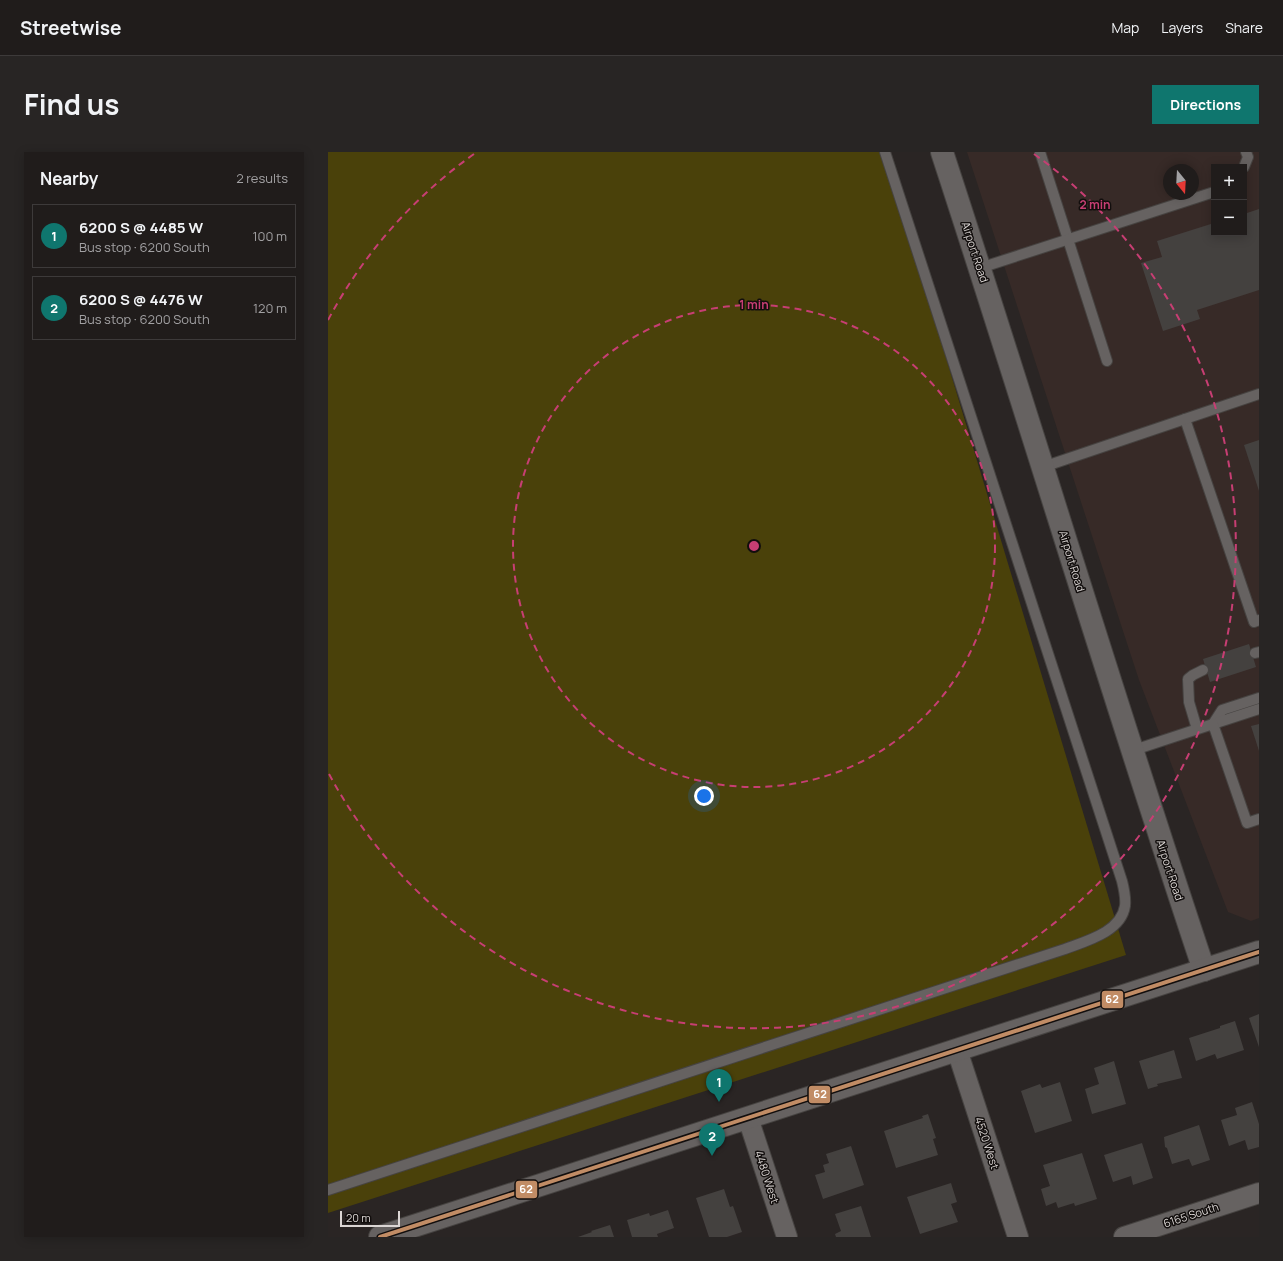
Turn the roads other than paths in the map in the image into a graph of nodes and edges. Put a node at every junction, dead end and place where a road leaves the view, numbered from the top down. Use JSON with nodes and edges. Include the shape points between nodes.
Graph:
{"nodes":[{"id":1,"x":885,"y":152,"type":"edge"},
{"id":2,"x":942,"y":152,"type":"edge"},
{"id":3,"x":1040,"y":152,"type":"edge"},
{"id":4,"x":1246,"y":152,"type":"edge"},
{"id":5,"x":1245,"y":164,"type":"edge"},
{"id":6,"x":1211,"y":193,"type":"edge"},
{"id":7,"x":1068,"y":239,"type":"junction"},
{"id":8,"x":980,"y":268,"type":"junction"},
{"id":9,"x":1107,"y":361,"type":"dead end"},
{"id":10,"x":1259,"y":394,"type":"edge"},
{"id":11,"x":1185,"y":419,"type":"junction"},
{"id":12,"x":1043,"y":467,"type":"junction"},
{"id":13,"x":1259,"y":620,"type":"edge"},
{"id":14,"x":1203,"y":670,"type":"dead end"},
{"id":15,"x":1259,"y":698,"type":"edge"},
{"id":16,"x":1259,"y":709,"type":"edge"},
{"id":17,"x":1213,"y":724,"type":"junction"},
{"id":18,"x":1197,"y":729,"type":"junction"},
{"id":19,"x":1132,"y":751,"type":"junction"},
{"id":20,"x":1259,"y":819,"type":"edge"},
{"id":21,"x":1259,"y":952,"type":"edge"},
{"id":22,"x":1204,"y":970,"type":"junction"},
{"id":23,"x":957,"y":1050,"type":"junction"},
{"id":24,"x":748,"y":1118,"type":"junction"},
{"id":25,"x":328,"y":1190,"type":"edge"},
{"id":26,"x":1259,"y":1193,"type":"edge"},
{"id":27,"x":380,"y":1237,"type":"edge"},
{"id":28,"x":787,"y":1237,"type":"edge"},
{"id":29,"x":1018,"y":1237,"type":"edge"},
{"id":30,"x":1124,"y":1237,"type":"edge"}],
"edges":[{"from":1,"to":25,"type":"lane","via":[[1122,881],[1125,906],[1120,919],[1111,928],[1092,939],[1065,949]]},
{"from":2,"to":8,"type":"main road","name":"Airport Road"},
{"from":3,"to":7,"type":"lane"},
{"from":4,"to":5,"type":"lane","via":[[1248,157]]},
{"from":6,"to":7,"type":"lane"},
{"from":7,"to":8,"type":"lane"},
{"from":7,"to":9,"type":"lane"},
{"from":8,"to":12,"type":"main road","name":"Airport Road"},
{"from":10,"to":11,"type":"lane"},
{"from":11,"to":12,"type":"lane"},
{"from":11,"to":13,"type":"lane","via":[[1254,622]]},
{"from":12,"to":19,"type":"main road","name":"Airport Road"},
{"from":14,"to":18,"type":"lane","via":[[1188,679],[1189,702]]},
{"from":15,"to":17,"type":"lane","via":[[1222,710]]},
{"from":16,"to":17,"type":"lane"},
{"from":17,"to":18,"type":"lane"},
{"from":17,"to":20,"type":"lane","via":[[1247,823]]},
{"from":18,"to":19,"type":"lane"},
{"from":19,"to":22,"type":"main road","name":"Airport Road"},
{"from":21,"to":22,"type":"main road"},
{"from":22,"to":23,"type":"main road"},
{"from":23,"to":24,"type":"main road"},
{"from":23,"to":29,"type":"street","name":"4520 West"},
{"from":24,"to":27,"type":"main road"},
{"from":24,"to":28,"type":"street","name":"4480 West"},
{"from":26,"to":30,"type":"street","name":"6165 South"}]}
